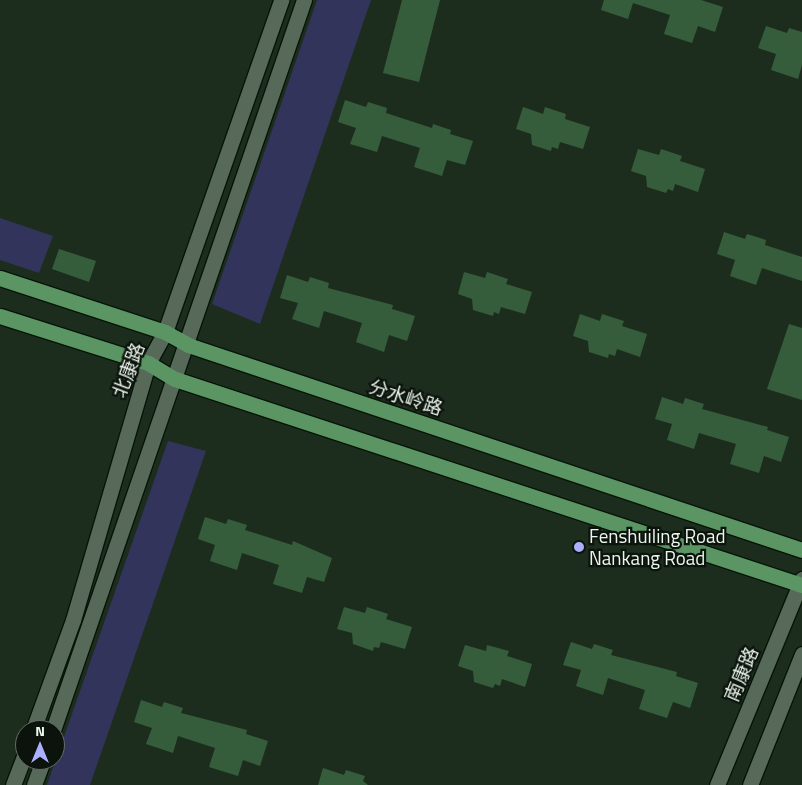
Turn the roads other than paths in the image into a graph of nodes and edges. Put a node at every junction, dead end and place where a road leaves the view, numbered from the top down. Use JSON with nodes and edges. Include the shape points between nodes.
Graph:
{"nodes":[{"id":1,"x":281,"y":0,"type":"edge"},
{"id":2,"x":304,"y":0,"type":"edge"},
{"id":3,"x":0,"y":278,"type":"edge"},
{"id":4,"x":0,"y":316,"type":"edge"},
{"id":5,"x":165,"y":332,"type":"junction"},
{"id":6,"x":188,"y":345,"type":"junction"},
{"id":7,"x":148,"y":363,"type":"junction"},
{"id":8,"x":175,"y":379,"type":"junction"},
{"id":9,"x":802,"y":550,"type":"edge"},
{"id":10,"x":801,"y":583,"type":"edge"},
{"id":11,"x":802,"y":654,"type":"edge"},
{"id":12,"x":37,"y":720,"type":"edge"},
{"id":13,"x":57,"y":720,"type":"edge"},
{"id":14,"x":19,"y":770,"type":"edge"},
{"id":15,"x":39,"y":770,"type":"edge"},
{"id":16,"x":13,"y":785,"type":"edge"},
{"id":17,"x":34,"y":785,"type":"edge"},
{"id":18,"x":717,"y":785,"type":"edge"},
{"id":19,"x":750,"y":785,"type":"edge"}],
"edges":[{"from":1,"to":5,"type":"main road","name":"北康路"},
{"from":2,"to":6,"type":"main road"},
{"from":3,"to":5,"type":"main road","name":"分水岭路"},
{"from":4,"to":7,"type":"main road"},
{"from":5,"to":6,"type":"main road","name":"分水岭路"},
{"from":5,"to":7,"type":"main road","name":"北康路"},
{"from":6,"to":8,"type":"main road"},
{"from":6,"to":9,"type":"main road","name":"分水岭路"},
{"from":7,"to":8,"type":"main road"},
{"from":7,"to":12,"type":"main road","name":"北康路","via":[[73,620]]},
{"from":8,"to":10,"type":"main road"},
{"from":8,"to":13,"type":"main road"},
{"from":10,"to":18,"type":"main road","name":"南康路"},
{"from":11,"to":19,"type":"main road"},
{"from":14,"to":16,"type":"main road"},
{"from":15,"to":17,"type":"main road"}]}
